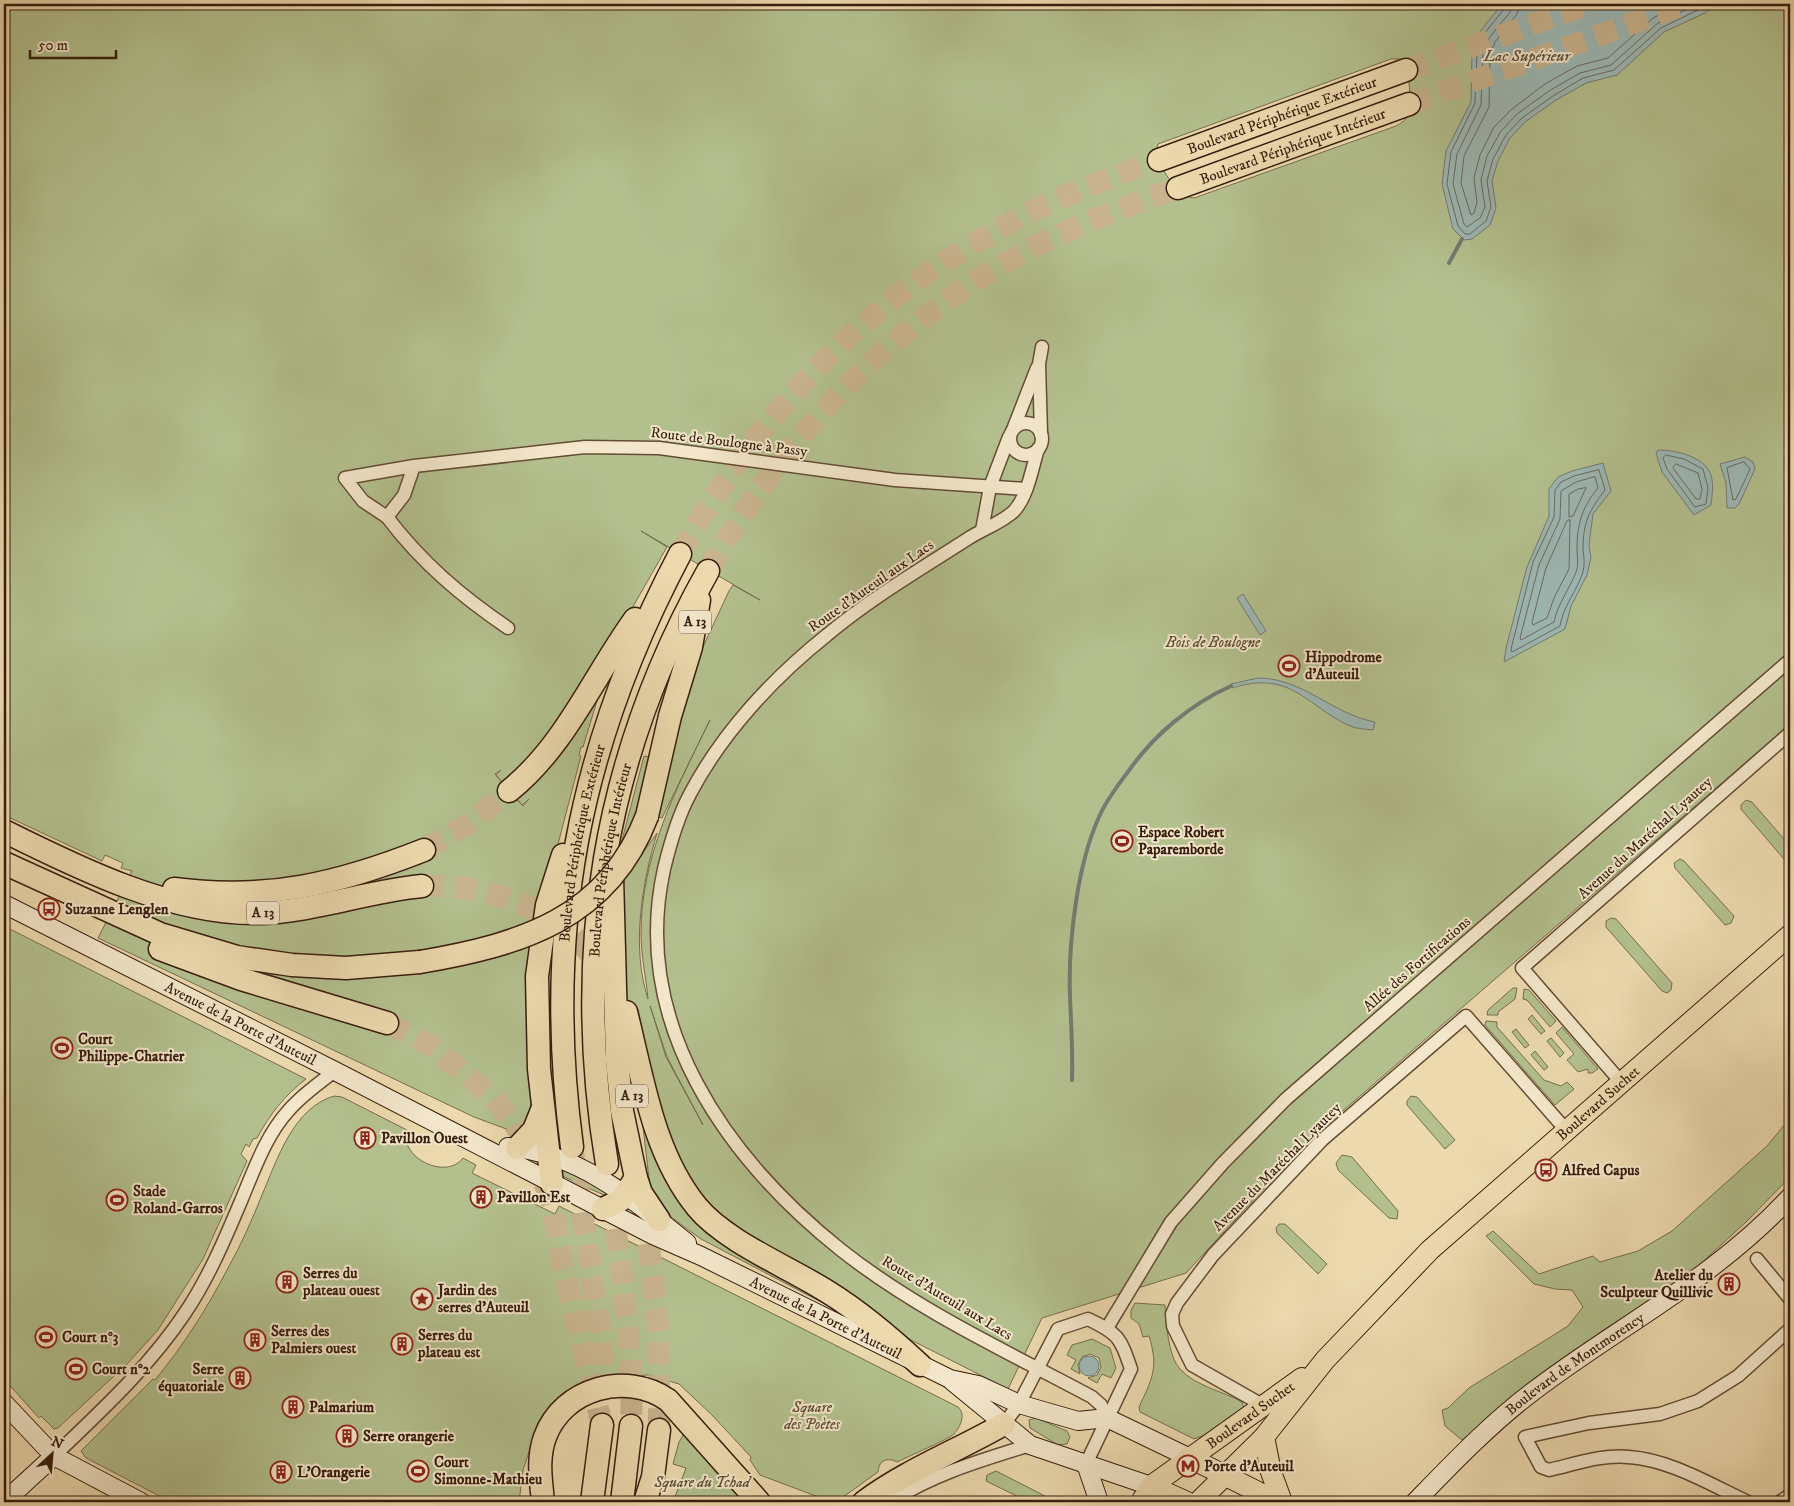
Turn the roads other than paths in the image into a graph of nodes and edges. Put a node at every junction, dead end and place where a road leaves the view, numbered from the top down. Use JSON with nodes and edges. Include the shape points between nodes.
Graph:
{"nodes":[{"id":1,"x":1406,"y":70,"type":"tunnel mouth"},
{"id":2,"x":1409,"y":104,"type":"tunnel mouth"},
{"id":3,"x":1159,"y":160,"type":"tunnel mouth"},
{"id":4,"x":1178,"y":188,"type":"tunnel mouth"},
{"id":5,"x":1042,"y":347,"type":"dead end"},
{"id":6,"x":1039,"y":364,"type":"junction"},
{"id":7,"x":1012,"y":432,"type":"junction"},
{"id":8,"x":1041,"y":434,"type":"junction"},
{"id":9,"x":1038,"y":449,"type":"junction"},
{"id":10,"x":414,"y":466,"type":"junction"},
{"id":11,"x":990,"y":487,"type":"junction"},
{"id":12,"x":1026,"y":489,"type":"junction"},
{"id":13,"x":388,"y":517,"type":"junction"},
{"id":14,"x":982,"y":530,"type":"junction"},
{"id":15,"x":508,"y":628,"type":"dead end"},
{"id":16,"x":1790,"y":660,"type":"edge"},
{"id":17,"x":1790,"y":733,"type":"edge"},
{"id":18,"x":590,"y":778,"type":"junction"},
{"id":19,"x":619,"y":790,"type":"junction"},
{"id":20,"x":509,"y":791,"type":"tunnel mouth"},
{"id":21,"x":4,"y":831,"type":"edge"},
{"id":22,"x":424,"y":850,"type":"tunnel mouth"},
{"id":23,"x":4,"y":863,"type":"edge"},
{"id":24,"x":106,"y":878,"type":"junction"},
{"id":25,"x":422,"y":886,"type":"tunnel mouth"},
{"id":26,"x":4,"y":904,"type":"edge"},
{"id":27,"x":1790,"y":935,"type":"edge"},
{"id":28,"x":387,"y":1023,"type":"tunnel mouth"},
{"id":29,"x":335,"y":1071,"type":"junction"},
{"id":30,"x":1621,"y":1082,"type":"junction"},
{"id":31,"x":542,"y":1110,"type":"junction"},
{"id":32,"x":1566,"y":1130,"type":"junction"},
{"id":33,"x":478,"y":1144,"type":"junction"},
{"id":34,"x":572,"y":1147,"type":"tunnel mouth"},
{"id":35,"x":517,"y":1148,"type":"junction"},
{"id":36,"x":548,"y":1155,"type":"junction"},
{"id":37,"x":607,"y":1164,"type":"dead end"},
{"id":38,"x":552,"y":1184,"type":"junction"},
{"id":39,"x":635,"y":1184,"type":"junction"},
{"id":40,"x":1790,"y":1197,"type":"edge"},
{"id":41,"x":602,"y":1209,"type":"junction"},
{"id":42,"x":659,"y":1220,"type":"joint"},
{"id":43,"x":701,"y":1256,"type":"junction"},
{"id":44,"x":1757,"y":1259,"type":"dead end"},
{"id":45,"x":1790,"y":1298,"type":"edge"},
{"id":46,"x":1107,"y":1328,"type":"junction"},
{"id":47,"x":1790,"y":1329,"type":"edge"},
{"id":48,"x":1325,"y":1360,"type":"junction"},
{"id":49,"x":920,"y":1365,"type":"junction"},
{"id":50,"x":1038,"y":1368,"type":"junction"},
{"id":51,"x":950,"y":1379,"type":"junction"},
{"id":52,"x":4,"y":1403,"type":"edge"},
{"id":53,"x":1019,"y":1404,"type":"junction"},
{"id":54,"x":1264,"y":1406,"type":"junction"},
{"id":55,"x":1107,"y":1418,"type":"junction"},
{"id":56,"x":1004,"y":1424,"type":"junction"},
{"id":57,"x":602,"y":1425,"type":"tunnel mouth"},
{"id":58,"x":631,"y":1426,"type":"tunnel mouth"},
{"id":59,"x":659,"y":1430,"type":"tunnel mouth"},
{"id":60,"x":1264,"y":1437,"type":"junction"},
{"id":61,"x":1030,"y":1445,"type":"junction"},
{"id":62,"x":54,"y":1456,"type":"junction"},
{"id":63,"x":1188,"y":1457,"type":"junction"},
{"id":64,"x":1241,"y":1460,"type":"junction"},
{"id":65,"x":1086,"y":1464,"type":"junction"},
{"id":66,"x":1225,"y":1476,"type":"junction"},
{"id":67,"x":1146,"y":1494,"type":"edge"},
{"id":68,"x":1790,"y":1495,"type":"edge"},
{"id":69,"x":4,"y":1502,"type":"edge"},
{"id":70,"x":141,"y":1502,"type":"edge"},
{"id":71,"x":543,"y":1502,"type":"edge"},
{"id":72,"x":592,"y":1502,"type":"edge"},
{"id":73,"x":622,"y":1502,"type":"edge"},
{"id":74,"x":646,"y":1502,"type":"edge"},
{"id":75,"x":759,"y":1502,"type":"edge"},
{"id":76,"x":864,"y":1502,"type":"edge"},
{"id":77,"x":890,"y":1502,"type":"edge"},
{"id":78,"x":1099,"y":1502,"type":"edge"},
{"id":79,"x":1187,"y":1502,"type":"edge"},
{"id":80,"x":1198,"y":1502,"type":"edge"},
{"id":81,"x":1278,"y":1502,"type":"edge"},
{"id":82,"x":1282,"y":1502,"type":"edge"},
{"id":83,"x":1415,"y":1502,"type":"edge"},
{"id":84,"x":1748,"y":1502,"type":"edge"},
{"id":85,"x":1780,"y":1502,"type":"edge"}],
"edges":[{"from":1,"to":3,"type":"highway","name":"Boulevard Périphérique Extérieur"},
{"from":2,"to":4,"type":"highway","name":"Boulevard Périphérique Intérieur"},
{"from":5,"to":6,"type":"street"},
{"from":6,"to":7,"type":"street"},
{"from":6,"to":8,"type":"street"},
{"from":7,"to":8,"type":"street","via":[[1019,424],[1030,423]]},
{"from":7,"to":9,"type":"street","via":[[1011,447],[1019,454],[1029,455]]},
{"from":7,"to":11,"type":"street"},
{"from":8,"to":9,"type":"street"},
{"from":9,"to":12,"type":"street","name":"Route d'Auteuil aux Lacs"},
{"from":10,"to":11,"type":"street","name":"Route de Boulogne à Passy","via":[[585,447],[659,448],[895,480]]},
{"from":10,"to":13,"type":"street","via":[[404,496]]},
{"from":10,"to":13,"type":"street","name":"Route de Boulogne à Passy","via":[[345,478],[363,501]]},
{"from":11,"to":12,"type":"street","name":"Route de Boulogne à Passy"},
{"from":11,"to":14,"type":"street"},
{"from":12,"to":14,"type":"street","name":"Route d'Auteuil aux Lacs","via":[[1014,510]]},
{"from":13,"to":15,"type":"street","via":[[410,547],[449,584]]},
{"from":14,"to":50,"type":"street","name":"Route d'Auteuil aux Lacs","via":[[828,634],[767,690],[720,748],[688,796],[672,837],[659,897],[657,960],[668,1017],[690,1070],[730,1138],[762,1176],[818,1230],[870,1272],[938,1315]]},
{"from":16,"to":46,"type":"street","name":"Allée des Fortifications","via":[[1286,1100],[1223,1163],[1171,1222]]},
{"from":17,"to":30,"type":"street","name":"Avenue du Maréchal Lyautey","via":[[1522,968]]},
{"from":18,"to":20,"type":"highway","name":"Boulevard Périphérique Extérieur","via":[[628,661],[680,554],[563,732]]},
{"from":18,"to":31,"type":"highway","via":[[551,888],[542,931],[537,1002]]},
{"from":18,"to":34,"type":"highway","name":"Boulevard Périphérique Extérieur","via":[[573,857],[562,967],[563,1072]]},
{"from":19,"to":23,"type":"highway","name":"Boulevard Périphérique Intérieur","number":"A 13","bridge":true,"via":[[657,673],[708,571],[647,816],[636,844],[616,874],[597,894],[570,914],[541,929],[500,944],[420,962],[346,968],[292,965],[238,957],[160,934]]},
{"from":19,"to":37,"type":"highway","name":"Boulevard Périphérique Intérieur","via":[[603,864],[592,975],[595,1075]]},
{"from":19,"to":39,"type":"highway","via":[[612,881],[618,1060]]},
{"from":21,"to":24,"type":"highway","number":"A 13"},
{"from":22,"to":24,"type":"highway","via":[[369,872],[330,883],[278,891],[194,892]]},
{"from":23,"to":28,"type":"highway","via":[[162,950],[241,979]]},
{"from":24,"to":25,"type":"highway","number":"A 13","via":[[191,906],[258,913],[287,911]]},
{"from":26,"to":29,"type":"main road","name":"Avenue de la Porte d'Auteuil"},
{"from":27,"to":30,"type":"main road","name":"Boulevard Suchet"},
{"from":29,"to":33,"type":"main road","name":"Avenue de la Porte d'Auteuil"},
{"from":29,"to":62,"type":"street","via":[[303,1097],[276,1127],[260,1155],[232,1224],[185,1313],[144,1368]]},
{"from":30,"to":32,"type":"main road","name":"Boulevard Suchet"},
{"from":31,"to":35,"type":"highway","via":[[534,1130]]},
{"from":31,"to":36,"type":"highway"},
{"from":32,"to":48,"type":"main road","name":"Boulevard Suchet","via":[[1430,1250]]},
{"from":32,"to":54,"type":"street","name":"Avenue du Maréchal Lyautey","via":[[1466,1016],[1322,1140],[1212,1255],[1172,1314],[1173,1326],[1192,1365]]},
{"from":33,"to":35,"type":"main road","name":"Avenue de la Porte d'Auteuil"},
{"from":33,"to":38,"type":"main road","name":"Avenue de la Porte d'Auteuil"},
{"from":35,"to":36,"type":"main road","name":"Avenue de la Porte d'Auteuil"},
{"from":36,"to":38,"type":"highway"},
{"from":36,"to":39,"type":"main road","name":"Avenue de la Porte d'Auteuil","via":[[595,1174]]},
{"from":38,"to":41,"type":"main road","name":"Avenue de la Porte d'Auteuil"},
{"from":39,"to":41,"type":"highway","via":[[621,1200]]},
{"from":39,"to":42,"type":"highway"},
{"from":39,"to":49,"type":"highway","number":"A 13","via":[[626,1012],[657,1134],[668,1161],[698,1208],[738,1240],[828,1292],[875,1324]]},
{"from":40,"to":83,"type":"main road","name":"Boulevard de Montmorency","via":[[1691,1284],[1530,1394]]},
{"from":41,"to":43,"type":"main road","name":"Avenue de la Porte d'Auteuil"},
{"from":42,"to":43,"type":"main road","name":"Avenue de la Porte d'Auteuil"},
{"from":43,"to":49,"type":"main road","name":"Avenue de la Porte d'Auteuil"},
{"from":44,"to":45,"type":"street"},
{"from":46,"to":50,"type":"street","via":[[1088,1319],[1058,1330]]},
{"from":46,"to":55,"type":"street","via":[[1121,1340],[1130,1369]]},
{"from":47,"to":84,"type":"street","via":[[1738,1376],[1698,1400],[1660,1414],[1589,1423],[1525,1437],[1541,1468],[1549,1470],[1604,1458],[1629,1457],[1659,1463]]},
{"from":48,"to":54,"type":"main road","name":"Boulevard Suchet"},
{"from":48,"to":60,"type":"main road","name":"Boulevard Suchet"},
{"from":49,"to":51,"type":"main road","name":"Avenue de la Porte d'Auteuil"},
{"from":50,"to":53,"type":"street"},
{"from":50,"to":55,"type":"street","name":"Route d'Auteuil aux Lacs","via":[[1092,1397],[1101,1405]]},
{"from":51,"to":53,"type":"main road","name":"Avenue de la Porte d'Auteuil","via":[[978,1385]]},
{"from":51,"to":56,"type":"main road","name":"Avenue de la Porte d'Auteuil"},
{"from":52,"to":62,"type":"main road"},
{"from":53,"to":55,"type":"main road","name":"Avenue de la Porte d'Auteuil","via":[[1078,1421]]},
{"from":53,"to":56,"type":"street"},
{"from":54,"to":63,"type":"main road","name":"Boulevard Suchet"},
{"from":54,"to":64,"type":"main road","via":[[1260,1427],[1249,1438]]},
{"from":55,"to":63,"type":"main road"},
{"from":55,"to":65,"type":"street"},
{"from":56,"to":61,"type":"main road","name":"Avenue de la Porte d'Auteuil"},
{"from":56,"to":76,"type":"highway","via":[[898,1479]]},
{"from":57,"to":72,"type":"highway"},
{"from":58,"to":73,"type":"highway"},
{"from":59,"to":74,"type":"highway"},
{"from":60,"to":64,"type":"main road","name":"Boulevard Suchet"},
{"from":60,"to":82,"type":"main road","via":[[1271,1472]]},
{"from":61,"to":65,"type":"main road"},
{"from":61,"to":77,"type":"street","via":[[976,1462]]},
{"from":62,"to":69,"type":"main road"},
{"from":62,"to":70,"type":"main road"},
{"from":63,"to":66,"type":"main road"},
{"from":63,"to":67,"type":"main road","name":"Boulevard Suchet"},
{"from":64,"to":66,"type":"main road","name":"Boulevard Suchet"},
{"from":65,"to":67,"type":"main road"},
{"from":65,"to":78,"type":"main road"},
{"from":66,"to":80,"type":"main road","name":"Boulevard Suchet"},
{"from":66,"to":81,"type":"main road"},
{"from":67,"to":79,"type":"main road"},
{"from":68,"to":85,"type":"street"},
{"from":71,"to":75,"type":"highway","via":[[540,1455],[545,1437],[557,1416],[585,1393],[624,1385],[648,1390],[668,1400]]}]}
